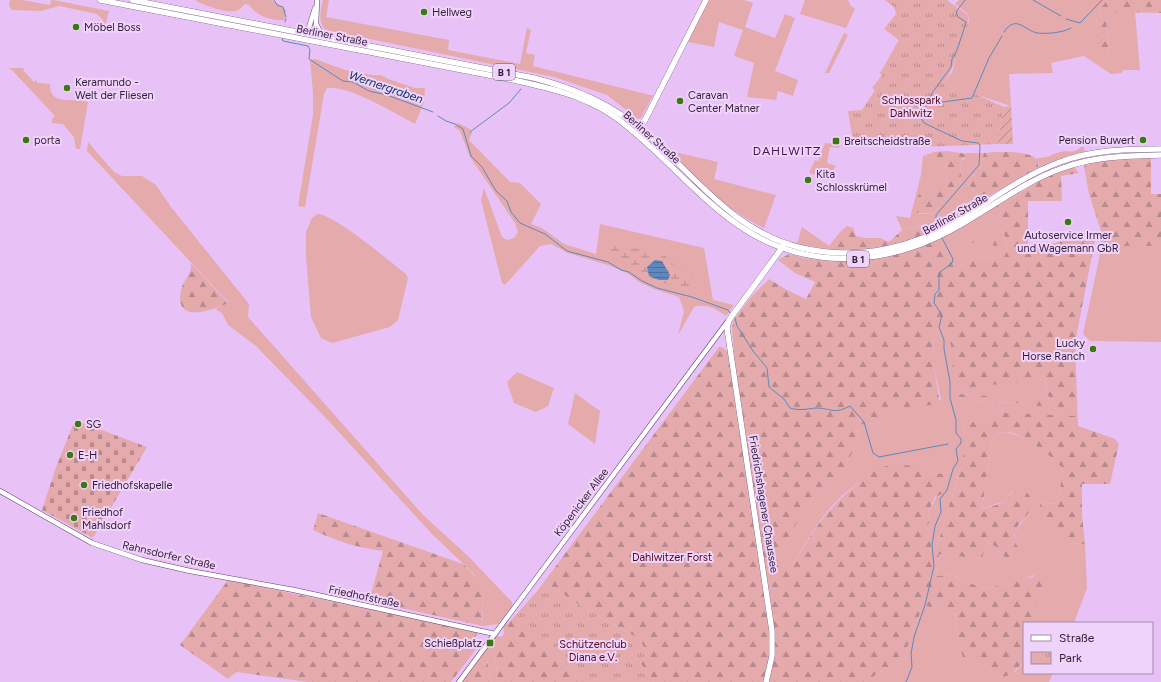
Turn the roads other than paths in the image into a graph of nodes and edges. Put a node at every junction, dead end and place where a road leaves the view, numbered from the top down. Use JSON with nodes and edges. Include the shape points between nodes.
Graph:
{"nodes":[{"id":1,"x":100,"y":0,"type":"edge"},
{"id":2,"x":132,"y":0,"type":"edge"},
{"id":3,"x":317,"y":0,"type":"edge"},
{"id":4,"x":706,"y":0,"type":"edge"},
{"id":5,"x":315,"y":8,"type":"junction"},
{"id":6,"x":177,"y":12,"type":"junction"},
{"id":7,"x":316,"y":24,"type":"junction"},
{"id":8,"x":310,"y":34,"type":"junction"},
{"id":9,"x":327,"y":38,"type":"junction"},
{"id":10,"x":637,"y":130,"type":"junction"},
{"id":11,"x":1161,"y":149,"type":"edge"},
{"id":12,"x":1161,"y":155,"type":"edge"},
{"id":13,"x":1077,"y":160,"type":"junction"},
{"id":14,"x":784,"y":246,"type":"junction"},
{"id":15,"x":729,"y":320,"type":"junction"},
{"id":16,"x":727,"y":330,"type":"junction"},
{"id":17,"x":719,"y":333,"type":"junction"},
{"id":18,"x":0,"y":491,"type":"edge"},
{"id":19,"x":229,"y":578,"type":"joint"},
{"id":20,"x":495,"y":634,"type":"junction"},
{"id":21,"x":459,"y":682,"type":"edge"},
{"id":22,"x":766,"y":682,"type":"edge"}],
"edges":[{"from":1,"to":6,"type":"main road","number":"B 1"},
{"from":2,"to":6,"type":"main road","number":"B 1"},
{"from":3,"to":5,"type":"street"},
{"from":4,"to":10,"type":"main road"},
{"from":5,"to":7,"type":"street"},
{"from":5,"to":8,"type":"street"},
{"from":6,"to":8,"type":"main road","name":"Berliner Straße","number":"B 1"},
{"from":6,"to":10,"type":"main road","name":"Berliner Straße","number":"B 1","via":[[554,89],[596,105]]},
{"from":7,"to":8,"type":"street"},
{"from":7,"to":9,"type":"street"},
{"from":8,"to":9,"type":"main road","name":"Berliner Straße","number":"B 1"},
{"from":9,"to":10,"type":"main road","name":"Berliner Straße","number":"B 1","via":[[555,83],[597,100]]},
{"from":10,"to":14,"type":"main road","name":"Berliner Straße","number":"B 1","via":[[727,210]]},
{"from":11,"to":13,"type":"main road","number":"B 1","via":[[1113,151]]},
{"from":12,"to":13,"type":"main road","number":"B 1"},
{"from":13,"to":14,"type":"main road","name":"Berliner Straße","number":"B 1","via":[[1032,175],[932,237],[892,248],[857,253],[830,253]]},
{"from":14,"to":15,"type":"main road"},
{"from":15,"to":16,"type":"main road"},
{"from":15,"to":17,"type":"street","name":"Köpenicker Allee"},
{"from":16,"to":17,"type":"street"},
{"from":16,"to":22,"type":"main road","name":"Friedrichshagener Chaussee","via":[[772,630],[772,656]]},
{"from":17,"to":20,"type":"street","name":"Köpenicker Allee"},
{"from":18,"to":19,"type":"street","name":"Rahnsdorfer Straße","via":[[92,543],[142,560]]},
{"from":19,"to":20,"type":"street","name":"Friedhofstraße"},
{"from":20,"to":21,"type":"street","name":"Köpenicker Allee"}]}
